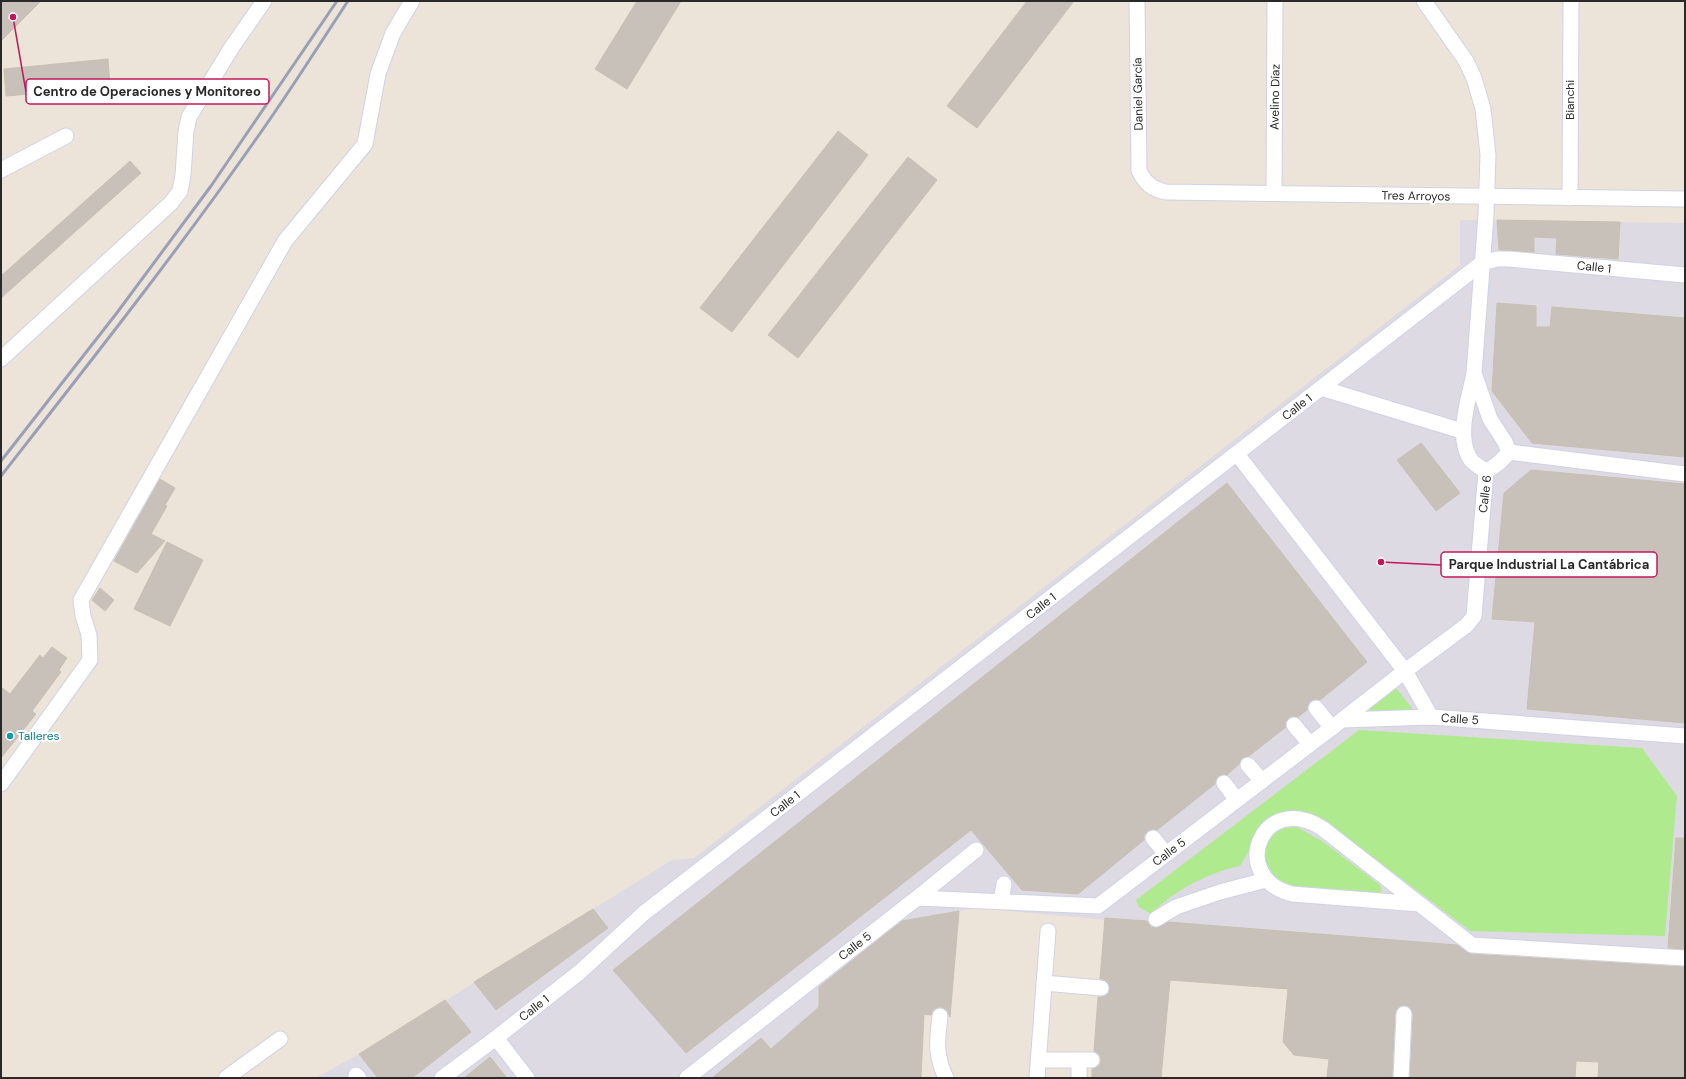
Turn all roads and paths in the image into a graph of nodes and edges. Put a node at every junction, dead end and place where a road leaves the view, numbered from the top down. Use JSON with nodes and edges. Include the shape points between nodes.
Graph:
{"nodes":[{"id":1,"x":264,"y":1,"type":"edge"},
{"id":2,"x":412,"y":1,"type":"edge"},
{"id":3,"x":1137,"y":1,"type":"edge"},
{"id":4,"x":1276,"y":1,"type":"edge"},
{"id":5,"x":1424,"y":1,"type":"edge"},
{"id":6,"x":1570,"y":1,"type":"edge"},
{"id":7,"x":66,"y":136,"type":"dead end"},
{"id":8,"x":1,"y":170,"type":"edge"},
{"id":9,"x":1148,"y":185,"type":"joint"},
{"id":10,"x":1274,"y":192,"type":"junction"},
{"id":11,"x":1486,"y":197,"type":"junction"},
{"id":12,"x":1570,"y":198,"type":"junction"},
{"id":13,"x":1685,"y":200,"type":"edge"},
{"id":14,"x":1482,"y":263,"type":"junction"},
{"id":15,"x":1685,"y":276,"type":"edge"},
{"id":16,"x":1,"y":359,"type":"edge"},
{"id":17,"x":1474,"y":373,"type":"junction"},
{"id":18,"x":1321,"y":388,"type":"junction"},
{"id":19,"x":1462,"y":431,"type":"junction"},
{"id":20,"x":1509,"y":452,"type":"junction"},
{"id":21,"x":1237,"y":454,"type":"junction"},
{"id":22,"x":1486,"y":470,"type":"junction"},
{"id":23,"x":1685,"y":474,"type":"edge"},
{"id":24,"x":1404,"y":670,"type":"junction"},
{"id":25,"x":1316,"y":708,"type":"dead end"},
{"id":26,"x":1431,"y":717,"type":"junction"},
{"id":27,"x":1337,"y":724,"type":"junction"},
{"id":28,"x":1294,"y":725,"type":"dead end"},
{"id":29,"x":1685,"y":736,"type":"edge"},
{"id":30,"x":1310,"y":744,"type":"junction"},
{"id":31,"x":1248,"y":765,"type":"dead end"},
{"id":32,"x":1262,"y":781,"type":"junction"},
{"id":33,"x":1224,"y":783,"type":"dead end"},
{"id":34,"x":1,"y":784,"type":"edge"},
{"id":35,"x":1237,"y":800,"type":"junction"},
{"id":36,"x":1153,"y":838,"type":"dead end"},
{"id":37,"x":976,"y":850,"type":"dead end"},
{"id":38,"x":1166,"y":854,"type":"junction"},
{"id":39,"x":1266,"y":880,"type":"junction"},
{"id":40,"x":1004,"y":884,"type":"dead end"},
{"id":41,"x":917,"y":898,"type":"junction"},
{"id":42,"x":1001,"y":901,"type":"junction"},
{"id":43,"x":1419,"y":904,"type":"junction"},
{"id":44,"x":1156,"y":919,"type":"dead end"},
{"id":45,"x":1048,"y":931,"type":"dead end"},
{"id":46,"x":1685,"y":958,"type":"edge"},
{"id":47,"x":1044,"y":984,"type":"junction"},
{"id":48,"x":1101,"y":988,"type":"dead end"},
{"id":49,"x":1404,"y":1014,"type":"dead end"},
{"id":50,"x":940,"y":1016,"type":"dead end"},
{"id":51,"x":496,"y":1038,"type":"junction"},
{"id":52,"x":280,"y":1039,"type":"dead end"},
{"id":53,"x":1038,"y":1060,"type":"junction"},
{"id":54,"x":226,"y":1078,"type":"edge"},
{"id":55,"x":442,"y":1078,"type":"edge"},
{"id":56,"x":527,"y":1078,"type":"edge"},
{"id":57,"x":687,"y":1078,"type":"edge"},
{"id":58,"x":946,"y":1078,"type":"edge"},
{"id":59,"x":1037,"y":1078,"type":"edge"},
{"id":60,"x":1079,"y":1078,"type":"edge"},
{"id":61,"x":1401,"y":1078,"type":"edge"}],
"edges":[{"from":1,"to":16,"type":"street","via":[[232,47],[190,117],[186,131],[180,191],[171,203]]},
{"from":2,"to":34,"type":"street","via":[[393,33],[378,74],[365,144],[294,230],[81,600],[89,635],[90,660]]},
{"from":3,"to":9,"type":"street","name":"Daniel García","via":[[1139,172]]},
{"from":4,"to":10,"type":"street","name":"Avelino Díaz"},
{"from":5,"to":11,"type":"street","via":[[1466,61],[1480,95],[1488,156]]},
{"from":6,"to":12,"type":"street","name":"Bianchi"},
{"from":7,"to":8,"type":"street"},
{"from":9,"to":10,"type":"street","name":"Tres Arroyos","via":[[1166,192]]},
{"from":10,"to":11,"type":"street","name":"Tres Arroyos"},
{"from":11,"to":12,"type":"street","name":"Tres Arroyos"},
{"from":11,"to":14,"type":"street"},
{"from":12,"to":13,"type":"street","name":"Tres Arroyos"},
{"from":14,"to":15,"type":"street","name":"Calle 1","via":[[1509,259]]},
{"from":14,"to":17,"type":"street"},
{"from":14,"to":18,"type":"street","name":"Calle 1"},
{"from":17,"to":19,"type":"street"},
{"from":17,"to":20,"type":"street","via":[[1490,419]]},
{"from":18,"to":19,"type":"street"},
{"from":18,"to":21,"type":"street","name":"Calle 1"},
{"from":19,"to":22,"type":"street","via":[[1471,460]]},
{"from":20,"to":22,"type":"street","name":"Calle 6","via":[[1493,468]]},
{"from":20,"to":23,"type":"street"},
{"from":21,"to":24,"type":"street"},
{"from":21,"to":51,"type":"street","name":"Calle 1","via":[[644,913],[581,971]]},
{"from":22,"to":24,"type":"street","name":"Calle 6","via":[[1474,616],[1467,625]]},
{"from":24,"to":26,"type":"street"},
{"from":24,"to":27,"type":"street","name":"Calle 6"},
{"from":25,"to":27,"type":"street"},
{"from":26,"to":27,"type":"street","name":"Calle 5"},
{"from":26,"to":29,"type":"street","name":"Calle 5"},
{"from":27,"to":30,"type":"street","name":"Calle 5"},
{"from":28,"to":30,"type":"street"},
{"from":30,"to":32,"type":"street","name":"Calle 5"},
{"from":31,"to":32,"type":"street"},
{"from":32,"to":35,"type":"street","name":"Calle 5"},
{"from":33,"to":35,"type":"street"},
{"from":35,"to":38,"type":"street","name":"Calle 5"},
{"from":36,"to":38,"type":"street"},
{"from":37,"to":41,"type":"street"},
{"from":38,"to":42,"type":"street","name":"Calle 5","via":[[1098,906]]},
{"from":39,"to":43,"type":"street","via":[[1281,891],[1292,894]]},
{"from":39,"to":43,"type":"street","via":[[1259,867],[1256,852],[1259,839],[1277,822],[1287,818],[1299,819],[1313,822],[1322,828]]},
{"from":39,"to":44,"type":"street","via":[[1176,907]]},
{"from":40,"to":42,"type":"street"},
{"from":41,"to":42,"type":"street","name":"Calle 5"},
{"from":41,"to":57,"type":"street","name":"Calle 5"},
{"from":43,"to":46,"type":"street","via":[[1472,945]]},
{"from":45,"to":47,"type":"street"},
{"from":47,"to":48,"type":"street"},
{"from":47,"to":53,"type":"street"},
{"from":49,"to":61,"type":"street"},
{"from":50,"to":58,"type":"street","via":[[939,1064]]},
{"from":51,"to":55,"type":"street","name":"Calle 1"},
{"from":51,"to":56,"type":"street"},
{"from":52,"to":54,"type":"street"},
{"from":53,"to":59,"type":"street"},
{"from":53,"to":60,"type":"street","via":[[1086,1060]]}]}
